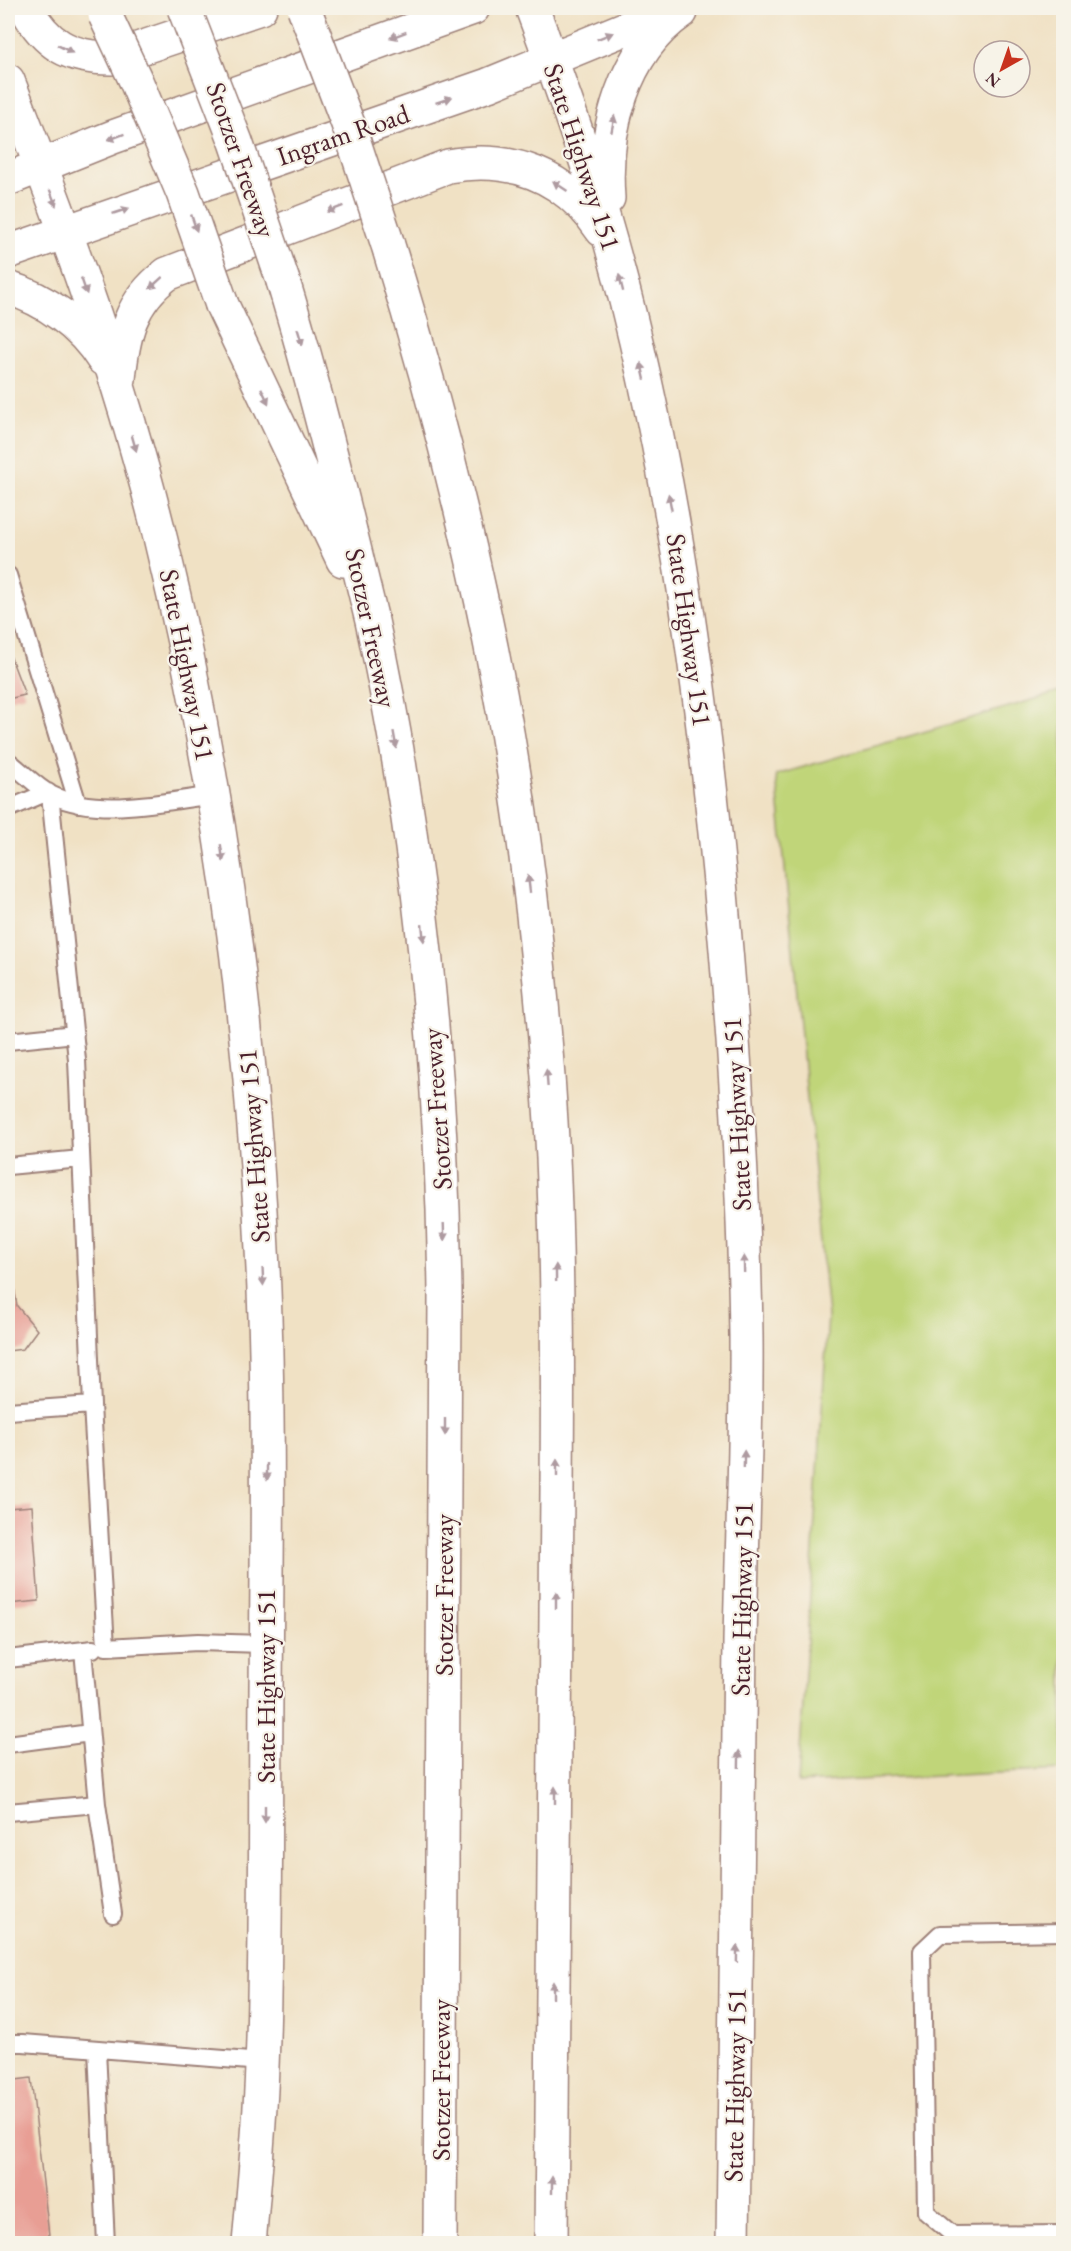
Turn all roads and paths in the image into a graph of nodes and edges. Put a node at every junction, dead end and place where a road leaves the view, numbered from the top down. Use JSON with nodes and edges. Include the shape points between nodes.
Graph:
{"nodes":[{"id":1,"x":26,"y":8,"type":"edge"},
{"id":2,"x":184,"y":8,"type":"edge"},
{"id":3,"x":260,"y":8,"type":"edge"},
{"id":4,"x":304,"y":8,"type":"edge"},
{"id":5,"x":473,"y":8,"type":"edge"},
{"id":6,"x":532,"y":8,"type":"edge"},
{"id":7,"x":675,"y":8,"type":"edge"},
{"id":8,"x":687,"y":8,"type":"edge"},
{"id":9,"x":103,"y":11,"type":"edge"},
{"id":10,"x":551,"y":59,"type":"junction"},
{"id":11,"x":8,"y":81,"type":"edge"},
{"id":12,"x":41,"y":166,"type":"junction"},
{"id":13,"x":8,"y":179,"type":"edge"},
{"id":14,"x":65,"y":230,"type":"junction"},
{"id":15,"x":612,"y":245,"type":"junction"},
{"id":16,"x":8,"y":252,"type":"edge"},
{"id":17,"x":8,"y":288,"type":"edge"},
{"id":18,"x":118,"y":387,"type":"junction"},
{"id":19,"x":8,"y":575,"type":"edge"},
{"id":20,"x":372,"y":621,"type":"junction"},
{"id":21,"x":8,"y":761,"type":"edge"},
{"id":22,"x":49,"y":793,"type":"junction"},
{"id":23,"x":213,"y":795,"type":"junction"},
{"id":24,"x":78,"y":804,"type":"junction"},
{"id":25,"x":8,"y":809,"type":"edge"},
{"id":26,"x":75,"y":1034,"type":"junction"},
{"id":27,"x":8,"y":1041,"type":"edge"},
{"id":28,"x":81,"y":1159,"type":"junction"},
{"id":29,"x":8,"y":1166,"type":"edge"},
{"id":30,"x":92,"y":1405,"type":"junction"},
{"id":31,"x":8,"y":1411,"type":"edge"},
{"id":32,"x":266,"y":1644,"type":"junction"},
{"id":33,"x":106,"y":1647,"type":"junction"},
{"id":34,"x":83,"y":1650,"type":"junction"},
{"id":35,"x":8,"y":1659,"type":"edge"},
{"id":36,"x":90,"y":1732,"type":"junction"},
{"id":37,"x":8,"y":1744,"type":"edge"},
{"id":38,"x":97,"y":1804,"type":"junction"},
{"id":39,"x":8,"y":1812,"type":"edge"},
{"id":40,"x":113,"y":1914,"type":"dead end"},
{"id":41,"x":1064,"y":1932,"type":"edge"},
{"id":42,"x":8,"y":2043,"type":"edge"},
{"id":43,"x":97,"y":2049,"type":"junction"},
{"id":44,"x":262,"y":2062,"type":"junction"},
{"id":45,"x":1064,"y":2234,"type":"edge"},
{"id":46,"x":106,"y":2244,"type":"edge"},
{"id":47,"x":249,"y":2244,"type":"edge"},
{"id":48,"x":440,"y":2244,"type":"edge"},
{"id":49,"x":551,"y":2244,"type":"edge"},
{"id":50,"x":734,"y":2244,"type":"edge"}],
"edges":[{"from":1,"to":3,"type":"main road","one_way":true,"via":[[45,36],[75,54],[94,58],[111,58]]},
{"from":2,"to":20,"type":"main road","name":"Stotzer Freeway","one_way":true,"bridge":true,"via":[[236,142],[283,281],[313,379]]},
{"from":49,"to":4,"type":"main road","one_way":true,"bridge":true,"via":[[557,1344],[553,1157],[524,849],[483,603],[433,398],[348,124]]},
{"from":5,"to":12,"type":"main road","one_way":true},
{"from":6,"to":10,"type":"main road","name":"State Highway 151"},
{"from":10,"to":7,"type":"main road","name":"Ingram Road","one_way":true},
{"from":15,"to":8,"type":"main road","one_way":true,"via":[[608,161],[620,94],[644,50],[670,19]]},
{"from":9,"to":20,"type":"main road","one_way":true,"bridge":true,"via":[[183,193],[222,305]]},
{"from":14,"to":10,"type":"main road","name":"Ingram Road","one_way":true,"via":[[488,85]]},
{"from":10,"to":15,"type":"main road","name":"State Highway 151"},
{"from":11,"to":12,"type":"main road","name":"State Highway 151"},
{"from":12,"to":13,"type":"main road"},
{"from":12,"to":14,"type":"main road","name":"State Highway 151","one_way":true},
{"from":14,"to":16,"type":"main road","name":"Ingram Road"},
{"from":14,"to":18,"type":"main road","name":"State Highway 151","one_way":true},
{"from":15,"to":18,"type":"main road","one_way":true,"via":[[576,198],[555,182],[512,166],[471,162],[448,166],[167,274],[147,291],[131,316]]},
{"from":50,"to":15,"type":"main road","name":"State Highway 151","one_way":true,"via":[[746,1357],[734,1028],[704,722],[687,598],[654,420]]},
{"from":17,"to":18,"type":"main road","via":[[34,297],[68,320],[99,352]]},
{"from":18,"to":23,"type":"main road","name":"State Highway 151","one_way":true,"via":[[160,538]]},
{"from":19,"to":24,"type":"lane"},
{"from":20,"to":48,"type":"main road","name":"Stotzer Freeway","one_way":true,"via":[[404,792],[422,924],[442,1172],[446,1378]]},
{"from":21,"to":22,"type":"lane"},
{"from":22,"to":24,"type":"lane"},
{"from":22,"to":25,"type":"lane"},
{"from":22,"to":26,"type":"lane"},
{"from":23,"to":24,"type":"lane","via":[[155,803]]},
{"from":23,"to":32,"type":"main road","name":"State Highway 151","one_way":true,"via":[[238,971],[255,1134],[265,1318]]},
{"from":26,"to":27,"type":"lane"},
{"from":26,"to":28,"type":"lane"},
{"from":28,"to":29,"type":"lane"},
{"from":28,"to":30,"type":"lane"},
{"from":30,"to":31,"type":"lane"},
{"from":30,"to":33,"type":"lane"},
{"from":32,"to":33,"type":"lane","via":[[198,1642]]},
{"from":32,"to":44,"type":"main road","name":"State Highway 151","one_way":true},
{"from":33,"to":34,"type":"lane"},
{"from":34,"to":35,"type":"lane"},
{"from":34,"to":36,"type":"lane"},
{"from":36,"to":37,"type":"lane"},
{"from":36,"to":38,"type":"lane"},
{"from":38,"to":39,"type":"lane"},
{"from":38,"to":40,"type":"lane"},
{"from":41,"to":45,"type":"lane","via":[[940,1934],[922,1951],[926,2212],[953,2235]]},
{"from":42,"to":43,"type":"lane"},
{"from":43,"to":44,"type":"lane"},
{"from":43,"to":46,"type":"lane"},
{"from":44,"to":47,"type":"main road","name":"State Highway 151"}]}
